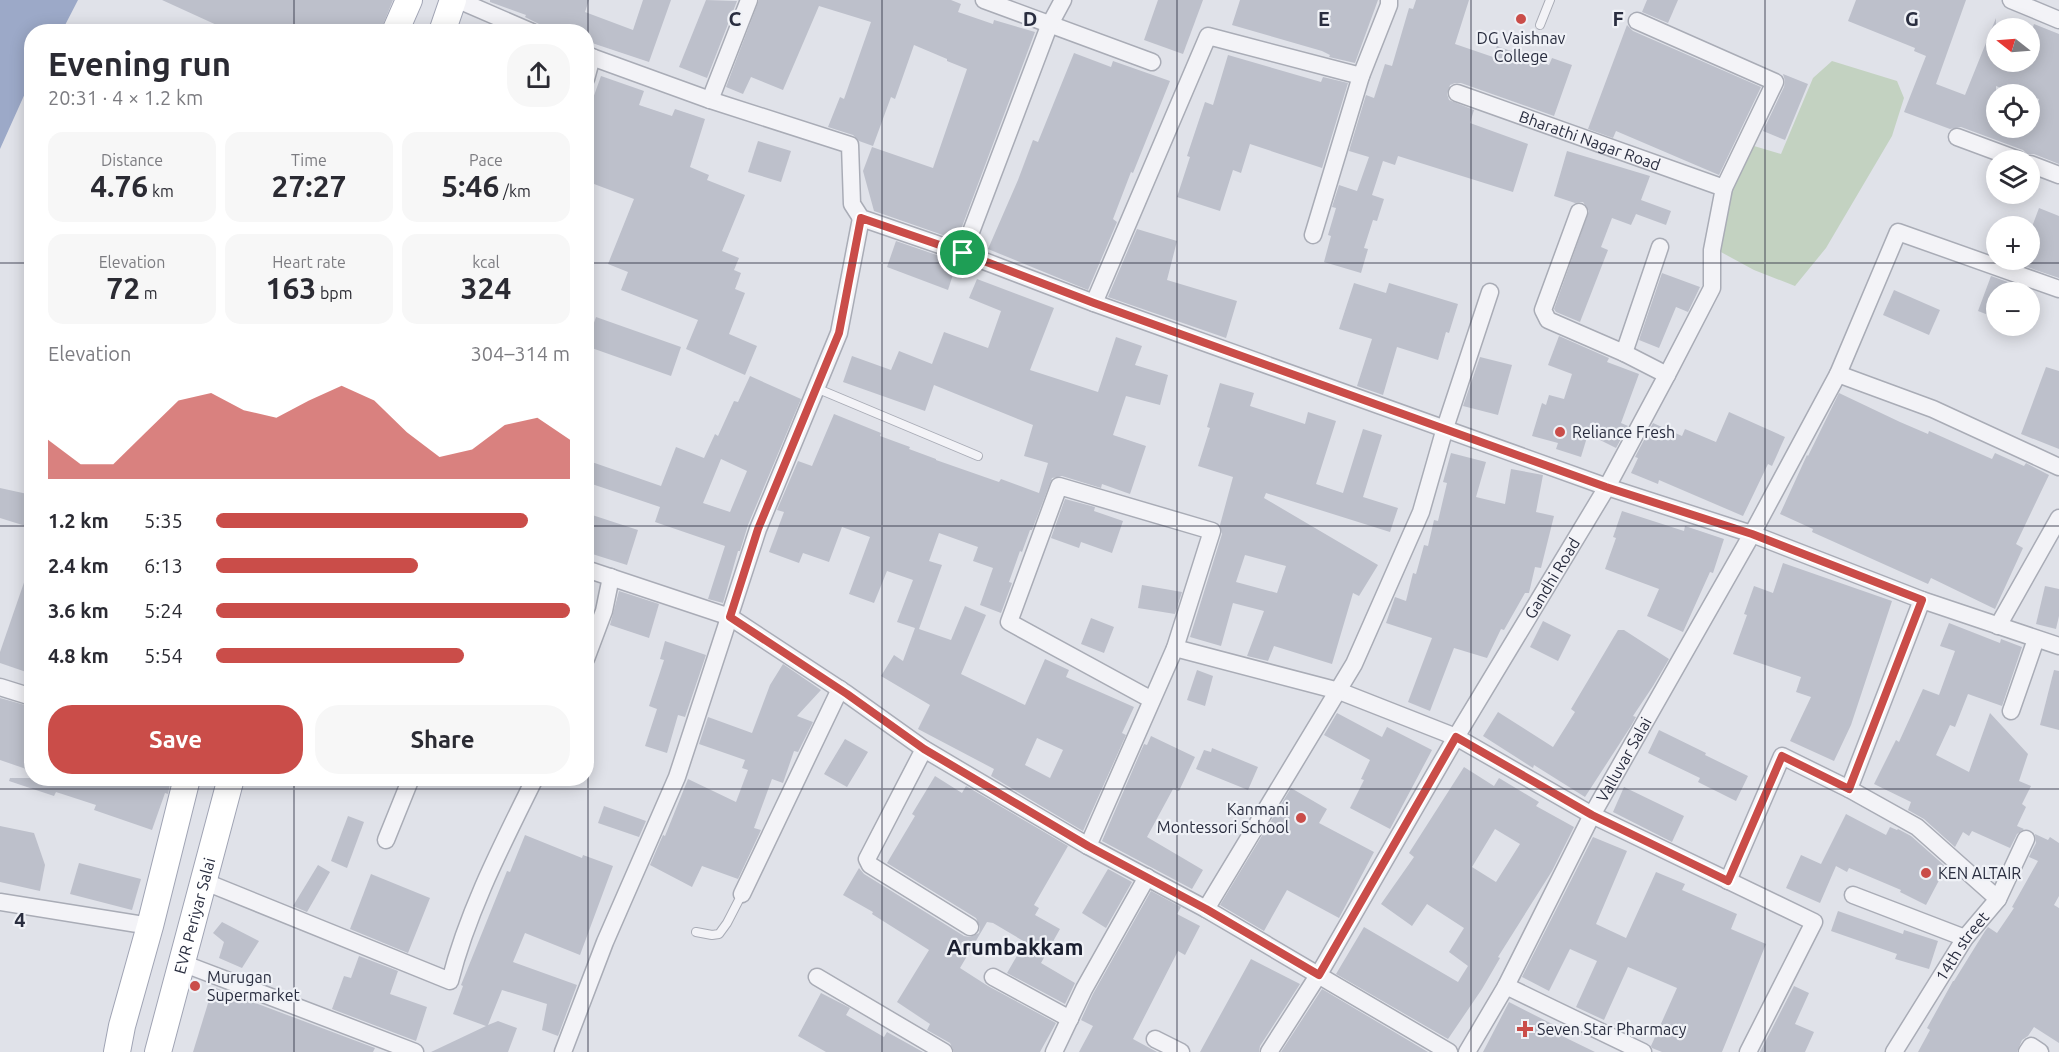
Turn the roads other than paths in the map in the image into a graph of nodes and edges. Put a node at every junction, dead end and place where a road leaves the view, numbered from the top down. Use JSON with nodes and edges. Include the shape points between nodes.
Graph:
{"nodes":[{"id":1,"x":409,"y":0,"type":"edge"},
{"id":2,"x":453,"y":0,"type":"edge"},
{"id":3,"x":458,"y":0,"type":"edge"},
{"id":4,"x":749,"y":0,"type":"edge"},
{"id":5,"x":984,"y":0,"type":"edge"},
{"id":6,"x":1063,"y":0,"type":"edge"},
{"id":7,"x":1389,"y":0,"type":"edge"},
{"id":8,"x":1550,"y":0,"type":"edge"},
{"id":9,"x":2011,"y":0,"type":"edge"},
{"id":10,"x":2038,"y":5,"type":"edge"},
{"id":11,"x":2059,"y":20,"type":"edge"},
{"id":12,"x":1636,"y":21,"type":"dead end"},
{"id":13,"x":398,"y":24,"type":"edge"},
{"id":14,"x":445,"y":24,"type":"edge"},
{"id":15,"x":514,"y":24,"type":"edge"},
{"id":16,"x":1049,"y":26,"type":"junction"},
{"id":17,"x":1540,"y":26,"type":"dead end"},
{"id":18,"x":594,"y":58,"type":"edge"},
{"id":19,"x":1152,"y":63,"type":"dead end"},
{"id":20,"x":1360,"y":76,"type":"junction"},
{"id":21,"x":1457,"y":93,"type":"dead end"},
{"id":22,"x":710,"y":100,"type":"junction"},
{"id":23,"x":1957,"y":137,"type":"dead end"},
{"id":24,"x":1992,"y":150,"type":"edge"},
{"id":25,"x":2040,"y":168,"type":"edge"},
{"id":26,"x":2059,"y":176,"type":"edge"},
{"id":27,"x":1724,"y":188,"type":"junction"},
{"id":28,"x":1579,"y":212,"type":"dead end"},
{"id":29,"x":861,"y":218,"type":"junction"},
{"id":30,"x":1313,"y":235,"type":"dead end"},
{"id":31,"x":1660,"y":247,"type":"dead end"},
{"id":32,"x":963,"y":253,"type":"junction"},
{"id":33,"x":2059,"y":289,"type":"edge"},
{"id":34,"x":1490,"y":292,"type":"dead end"},
{"id":35,"x":1094,"y":303,"type":"junction"},
{"id":36,"x":1624,"y":353,"type":"junction"},
{"id":37,"x":1838,"y":374,"type":"junction"},
{"id":38,"x":1667,"y":375,"type":"junction"},
{"id":39,"x":816,"y":388,"type":"junction"},
{"id":40,"x":1444,"y":428,"type":"junction"},
{"id":41,"x":978,"y":456,"type":"dead end"},
{"id":42,"x":2059,"y":467,"type":"edge"},
{"id":43,"x":1606,"y":487,"type":"junction"},
{"id":44,"x":2059,"y":518,"type":"edge"},
{"id":45,"x":1752,"y":534,"type":"junction"},
{"id":46,"x":594,"y":572,"type":"edge"},
{"id":47,"x":611,"y":577,"type":"junction"},
{"id":48,"x":1922,"y":600,"type":"junction"},
{"id":49,"x":730,"y":617,"type":"junction"},
{"id":50,"x":1998,"y":626,"type":"junction"},
{"id":51,"x":594,"y":638,"type":"edge"},
{"id":52,"x":2036,"y":639,"type":"junction"},
{"id":53,"x":2059,"y":646,"type":"edge"},
{"id":54,"x":1175,"y":648,"type":"junction"},
{"id":55,"x":0,"y":687,"type":"edge"},
{"id":56,"x":840,"y":689,"type":"junction"},
{"id":57,"x":1339,"y":691,"type":"junction"},
{"id":58,"x":24,"y":694,"type":"edge"},
{"id":59,"x":1152,"y":700,"type":"junction"},
{"id":60,"x":2012,"y":711,"type":"dead end"},
{"id":61,"x":1456,"y":737,"type":"junction"},
{"id":62,"x":924,"y":749,"type":"junction"},
{"id":63,"x":185,"y":786,"type":"edge"},
{"id":64,"x":229,"y":786,"type":"edge"},
{"id":65,"x":408,"y":786,"type":"edge"},
{"id":66,"x":531,"y":786,"type":"edge"},
{"id":67,"x":1849,"y":789,"type":"junction"},
{"id":68,"x":1592,"y":815,"type":"junction"},
{"id":69,"x":2026,"y":839,"type":"dead end"},
{"id":70,"x":386,"y":840,"type":"dead end"},
{"id":71,"x":1088,"y":846,"type":"junction"},
{"id":72,"x":1147,"y":877,"type":"junction"},
{"id":73,"x":203,"y":881,"type":"junction"},
{"id":74,"x":1728,"y":881,"type":"junction"},
{"id":75,"x":742,"y":894,"type":"joint"},
{"id":76,"x":1853,"y":895,"type":"dead end"},
{"id":77,"x":1998,"y":899,"type":"junction"},
{"id":78,"x":0,"y":902,"type":"edge"},
{"id":79,"x":1206,"y":909,"type":"junction"},
{"id":80,"x":150,"y":927,"type":"junction"},
{"id":81,"x":970,"y":927,"type":"dead end"},
{"id":82,"x":696,"y":932,"type":"dead end"},
{"id":83,"x":1965,"y":938,"type":"junction"},
{"id":84,"x":182,"y":963,"type":"junction"},
{"id":85,"x":1319,"y":975,"type":"junction"},
{"id":86,"x":817,"y":977,"type":"dead end"},
{"id":87,"x":993,"y":977,"type":"dead end"},
{"id":88,"x":1506,"y":986,"type":"junction"},
{"id":89,"x":1070,"y":1019,"type":"junction"},
{"id":90,"x":1155,"y":1039,"type":"dead end"},
{"id":91,"x":1640,"y":1051,"type":"edge"},
{"id":92,"x":117,"y":1052,"type":"edge"},
{"id":93,"x":158,"y":1052,"type":"edge"},
{"id":94,"x":415,"y":1052,"type":"edge"},
{"id":95,"x":563,"y":1052,"type":"edge"},
{"id":96,"x":944,"y":1052,"type":"edge"},
{"id":97,"x":1054,"y":1052,"type":"edge"},
{"id":98,"x":1181,"y":1052,"type":"edge"},
{"id":99,"x":1269,"y":1052,"type":"edge"},
{"id":100,"x":1449,"y":1052,"type":"edge"},
{"id":101,"x":1467,"y":1052,"type":"edge"},
{"id":102,"x":1748,"y":1052,"type":"edge"},
{"id":103,"x":1894,"y":1052,"type":"edge"},
{"id":104,"x":2027,"y":1052,"type":"edge"},
{"id":105,"x":2040,"y":1052,"type":"edge"}],
"edges":[{"from":1,"to":13,"type":"main road"},
{"from":2,"to":14,"type":"main road"},
{"from":3,"to":15,"type":"street"},
{"from":4,"to":22,"type":"street"},
{"from":5,"to":16,"type":"street"},
{"from":6,"to":16,"type":"street"},
{"from":7,"to":20,"type":"street"},
{"from":8,"to":17,"type":"lane"},
{"from":9,"to":10,"type":"street"},
{"from":10,"to":11,"type":"street"},
{"from":12,"to":27,"type":"street","name":"Gandhi Road","via":[[1776,82]]},
{"from":16,"to":19,"type":"street"},
{"from":16,"to":32,"type":"street"},
{"from":18,"to":22,"type":"street"},
{"from":20,"to":30,"type":"street"},
{"from":20,"to":35,"type":"street","via":[[1208,36]]},
{"from":21,"to":27,"type":"street","name":"Bharathi Nagar Road"},
{"from":22,"to":29,"type":"street","via":[[850,145],[852,204]]},
{"from":23,"to":24,"type":"street"},
{"from":25,"to":26,"type":"street"},
{"from":27,"to":38,"type":"street","name":"Gandhi Road","via":[[1712,250],[1712,288]]},
{"from":28,"to":36,"type":"street","via":[[1543,310],[1548,320]]},
{"from":29,"to":32,"type":"street"},
{"from":29,"to":39,"type":"street","via":[[839,333]]},
{"from":31,"to":36,"type":"street"},
{"from":32,"to":35,"type":"street"},
{"from":33,"to":37,"type":"street","name":"Valluvar Salai","via":[[1898,232]]},
{"from":34,"to":40,"type":"street"},
{"from":35,"to":40,"type":"street"},
{"from":36,"to":38,"type":"street"},
{"from":37,"to":42,"type":"street","via":[[1933,409]]},
{"from":37,"to":45,"type":"street","name":"Valluvar Salai"},
{"from":38,"to":43,"type":"street","name":"Gandhi Road"},
{"from":39,"to":41,"type":"lane"},
{"from":39,"to":49,"type":"street","via":[[758,529]]},
{"from":40,"to":43,"type":"street"},
{"from":40,"to":57,"type":"street","via":[[1422,512]]},
{"from":43,"to":45,"type":"street"},
{"from":43,"to":61,"type":"street","name":"Gandhi Road"},
{"from":44,"to":50,"type":"street"},
{"from":45,"to":48,"type":"street"},
{"from":45,"to":68,"type":"street","name":"Valluvar Salai"},
{"from":46,"to":47,"type":"street"},
{"from":47,"to":49,"type":"street"},
{"from":47,"to":51,"type":"street"},
{"from":48,"to":50,"type":"street"},
{"from":48,"to":67,"type":"street"},
{"from":49,"to":56,"type":"street"},
{"from":49,"to":95,"type":"street","via":[[677,777],[605,942]]},
{"from":50,"to":52,"type":"street"},
{"from":52,"to":53,"type":"street"},
{"from":52,"to":60,"type":"street"},
{"from":54,"to":57,"type":"street"},
{"from":54,"to":59,"type":"street"},
{"from":54,"to":59,"type":"street","via":[[1212,531],[1059,486],[1009,622]]},
{"from":55,"to":58,"type":"street"},
{"from":56,"to":62,"type":"street"},
{"from":56,"to":75,"type":"street"},
{"from":57,"to":61,"type":"street"},
{"from":57,"to":79,"type":"street"},
{"from":59,"to":71,"type":"street"},
{"from":61,"to":68,"type":"street"},
{"from":61,"to":85,"type":"street","name":"Gandhi Road"},
{"from":62,"to":71,"type":"street"},
{"from":62,"to":81,"type":"street","via":[[867,859],[870,865]]},
{"from":63,"to":80,"type":"main road"},
{"from":64,"to":73,"type":"main road","name":"EVR Periyar Salai"},
{"from":65,"to":70,"type":"street"},
{"from":66,"to":73,"type":"street","via":[[459,946],[450,981]]},
{"from":67,"to":74,"type":"street","via":[[1782,756]]},
{"from":67,"to":77,"type":"street","via":[[1917,827]]},
{"from":68,"to":74,"type":"street"},
{"from":68,"to":88,"type":"street","name":"Valluvar Salai"},
{"from":69,"to":77,"type":"street","name":"14th street"},
{"from":71,"to":72,"type":"street"},
{"from":72,"to":79,"type":"street"},
{"from":72,"to":89,"type":"street"},
{"from":73,"to":84,"type":"main road","name":"EVR Periyar Salai"},
{"from":74,"to":102,"type":"street","via":[[1814,922]]},
{"from":75,"to":82,"type":"lane","via":[[719,934]]},
{"from":76,"to":83,"type":"street"},
{"from":77,"to":83,"type":"street","name":"14th street"},
{"from":78,"to":80,"type":"street"},
{"from":79,"to":85,"type":"street"},
{"from":80,"to":92,"type":"main road"},
{"from":83,"to":103,"type":"street","name":"14th street"},
{"from":84,"to":93,"type":"main road","name":"EVR Periyar Salai"},
{"from":84,"to":94,"type":"street"},
{"from":85,"to":99,"type":"street","name":"Gandhi Road"},
{"from":85,"to":100,"type":"street"},
{"from":86,"to":96,"type":"street"},
{"from":87,"to":89,"type":"street"},
{"from":88,"to":91,"type":"street"},
{"from":88,"to":101,"type":"street","name":"Valluvar Salai"},
{"from":89,"to":97,"type":"street"},
{"from":90,"to":98,"type":"street"},
{"from":104,"to":105,"type":"street","via":[[2031,1046]]}]}
